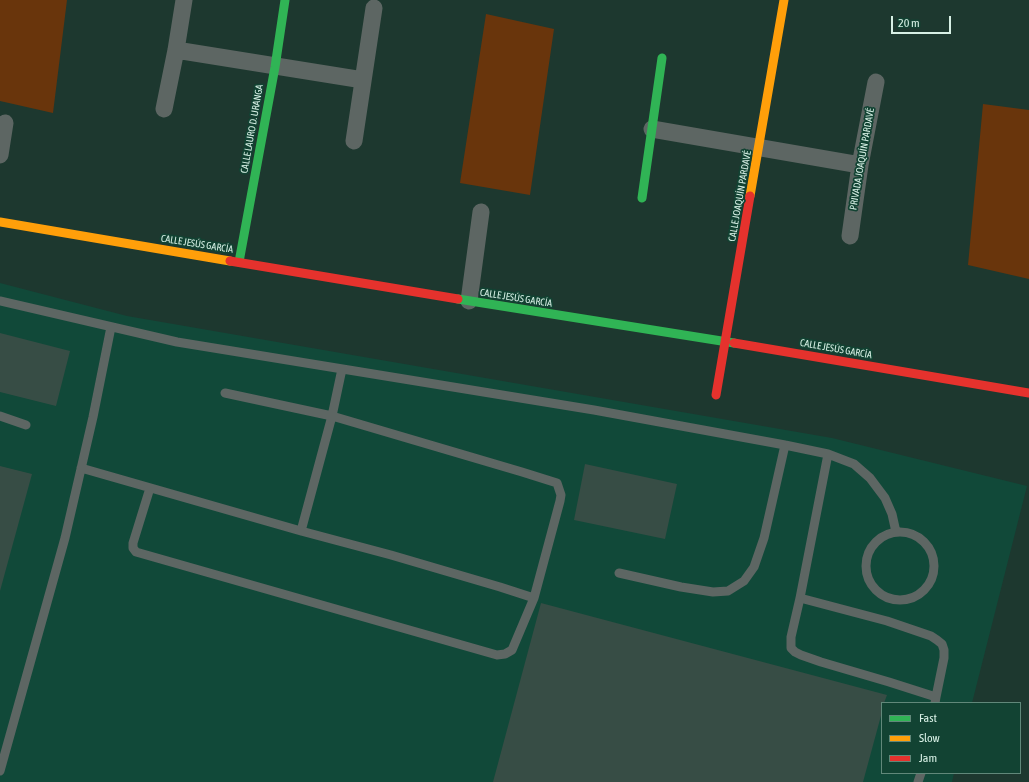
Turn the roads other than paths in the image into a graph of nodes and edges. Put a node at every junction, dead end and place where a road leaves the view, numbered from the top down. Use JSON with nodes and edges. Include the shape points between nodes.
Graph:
{"nodes":[{"id":1,"x":184,"y":0,"type":"edge"},
{"id":2,"x":285,"y":0,"type":"edge"},
{"id":3,"x":784,"y":0,"type":"edge"},
{"id":4,"x":374,"y":8,"type":"dead end"},
{"id":5,"x":176,"y":50,"type":"junction"},
{"id":6,"x":662,"y":58,"type":"dead end"},
{"id":7,"x":275,"y":67,"type":"junction"},
{"id":8,"x":363,"y":80,"type":"junction"},
{"id":9,"x":876,"y":82,"type":"dead end"},
{"id":10,"x":164,"y":109,"type":"dead end"},
{"id":11,"x":5,"y":123,"type":"dead end"},
{"id":12,"x":652,"y":129,"type":"junction"},
{"id":13,"x":354,"y":141,"type":"dead end"},
{"id":14,"x":759,"y":148,"type":"junction"},
{"id":15,"x":0,"y":155,"type":"edge"},
{"id":16,"x":860,"y":165,"type":"junction"},
{"id":17,"x":642,"y":198,"type":"dead end"},
{"id":18,"x":482,"y":212,"type":"dead end"},
{"id":19,"x":0,"y":222,"type":"edge"},
{"id":20,"x":850,"y":236,"type":"dead end"},
{"id":21,"x":239,"y":262,"type":"junction"},
{"id":22,"x":0,"y":301,"type":"edge"},
{"id":23,"x":469,"y":301,"type":"junction"},
{"id":24,"x":110,"y":327,"type":"junction"},
{"id":25,"x":726,"y":342,"type":"junction"},
{"id":26,"x":342,"y":369,"type":"junction"},
{"id":27,"x":225,"y":393,"type":"dead end"},
{"id":28,"x":1029,"y":393,"type":"edge"},
{"id":29,"x":716,"y":395,"type":"dead end"},
{"id":30,"x":0,"y":416,"type":"edge"},
{"id":31,"x":332,"y":416,"type":"junction"},
{"id":32,"x":26,"y":425,"type":"dead end"},
{"id":33,"x":785,"y":444,"type":"junction"},
{"id":34,"x":828,"y":454,"type":"junction"},
{"id":35,"x":81,"y":468,"type":"junction"},
{"id":36,"x":150,"y":488,"type":"junction"},
{"id":37,"x":301,"y":531,"type":"junction"},
{"id":38,"x":896,"y":532,"type":"junction"},
{"id":39,"x":619,"y":573,"type":"dead end"},
{"id":40,"x":534,"y":598,"type":"junction"},
{"id":41,"x":800,"y":598,"type":"junction"},
{"id":42,"x":936,"y":700,"type":"edge"},
{"id":43,"x":0,"y":771,"type":"edge"}],
"edges":[{"from":1,"to":5,"type":"street"},
{"from":2,"to":7,"type":"street","name":"CALLE LAURO D. URANGA"},
{"from":3,"to":14,"type":"street","name":"CALLE JOAQUÍN PARDAVÉ"},
{"from":4,"to":8,"type":"street"},
{"from":5,"to":7,"type":"street"},
{"from":5,"to":10,"type":"street"},
{"from":6,"to":12,"type":"street"},
{"from":7,"to":8,"type":"street"},
{"from":7,"to":21,"type":"street","name":"CALLE LAURO D. URANGA"},
{"from":8,"to":13,"type":"street"},
{"from":9,"to":16,"type":"street","name":"PRIVADA JOAQUÍN PARDAVÉ"},
{"from":11,"to":15,"type":"street"},
{"from":12,"to":14,"type":"street"},
{"from":12,"to":17,"type":"street"},
{"from":14,"to":16,"type":"street"},
{"from":14,"to":25,"type":"street","name":"CALLE JOAQUÍN PARDAVÉ"},
{"from":16,"to":20,"type":"street","name":"PRIVADA JOAQUÍN PARDAVÉ"},
{"from":18,"to":23,"type":"street"},
{"from":19,"to":21,"type":"street","name":"CALLE JESÚS GARCÍA"},
{"from":21,"to":23,"type":"street","name":"CALLE JESÚS GARCÍA"},
{"from":22,"to":24,"type":"lane"},
{"from":23,"to":25,"type":"street","name":"CALLE JESÚS GARCÍA"},
{"from":24,"to":26,"type":"lane","via":[[177,342]]},
{"from":24,"to":35,"type":"lane"},
{"from":25,"to":28,"type":"street","name":"CALLE JESÚS GARCÍA"},
{"from":25,"to":29,"type":"street","name":"CALLE JOAQUÍN PARDAVÉ"},
{"from":26,"to":31,"type":"lane"},
{"from":26,"to":33,"type":"lane"},
{"from":27,"to":31,"type":"lane"},
{"from":30,"to":32,"type":"lane"},
{"from":31,"to":37,"type":"lane"},
{"from":31,"to":40,"type":"lane","via":[[557,484],[561,495]]},
{"from":33,"to":34,"type":"lane"},
{"from":33,"to":39,"type":"lane","via":[[764,538],[754,567],[744,581],[728,591],[712,592]]},
{"from":34,"to":38,"type":"lane","via":[[854,464],[870,478],[885,498]]},
{"from":34,"to":41,"type":"lane"},
{"from":35,"to":36,"type":"lane"},
{"from":35,"to":43,"type":"lane","via":[[63,545]]},
{"from":36,"to":37,"type":"lane"},
{"from":36,"to":40,"type":"lane","via":[[133,543],[136,552],[497,655],[512,650]]},
{"from":37,"to":40,"type":"lane"},
{"from":38,"to":38,"type":"lane","via":[[878,539],[871,546],[866,560],[866,574],[876,591],[884,597],[903,600],[913,598],[928,586],[934,567],[933,557],[929,548],[915,535]]},
{"from":41,"to":42,"type":"lane","via":[[791,637],[795,652]]},
{"from":41,"to":42,"type":"lane","via":[[887,621],[937,640],[942,644],[944,658]]}]}
